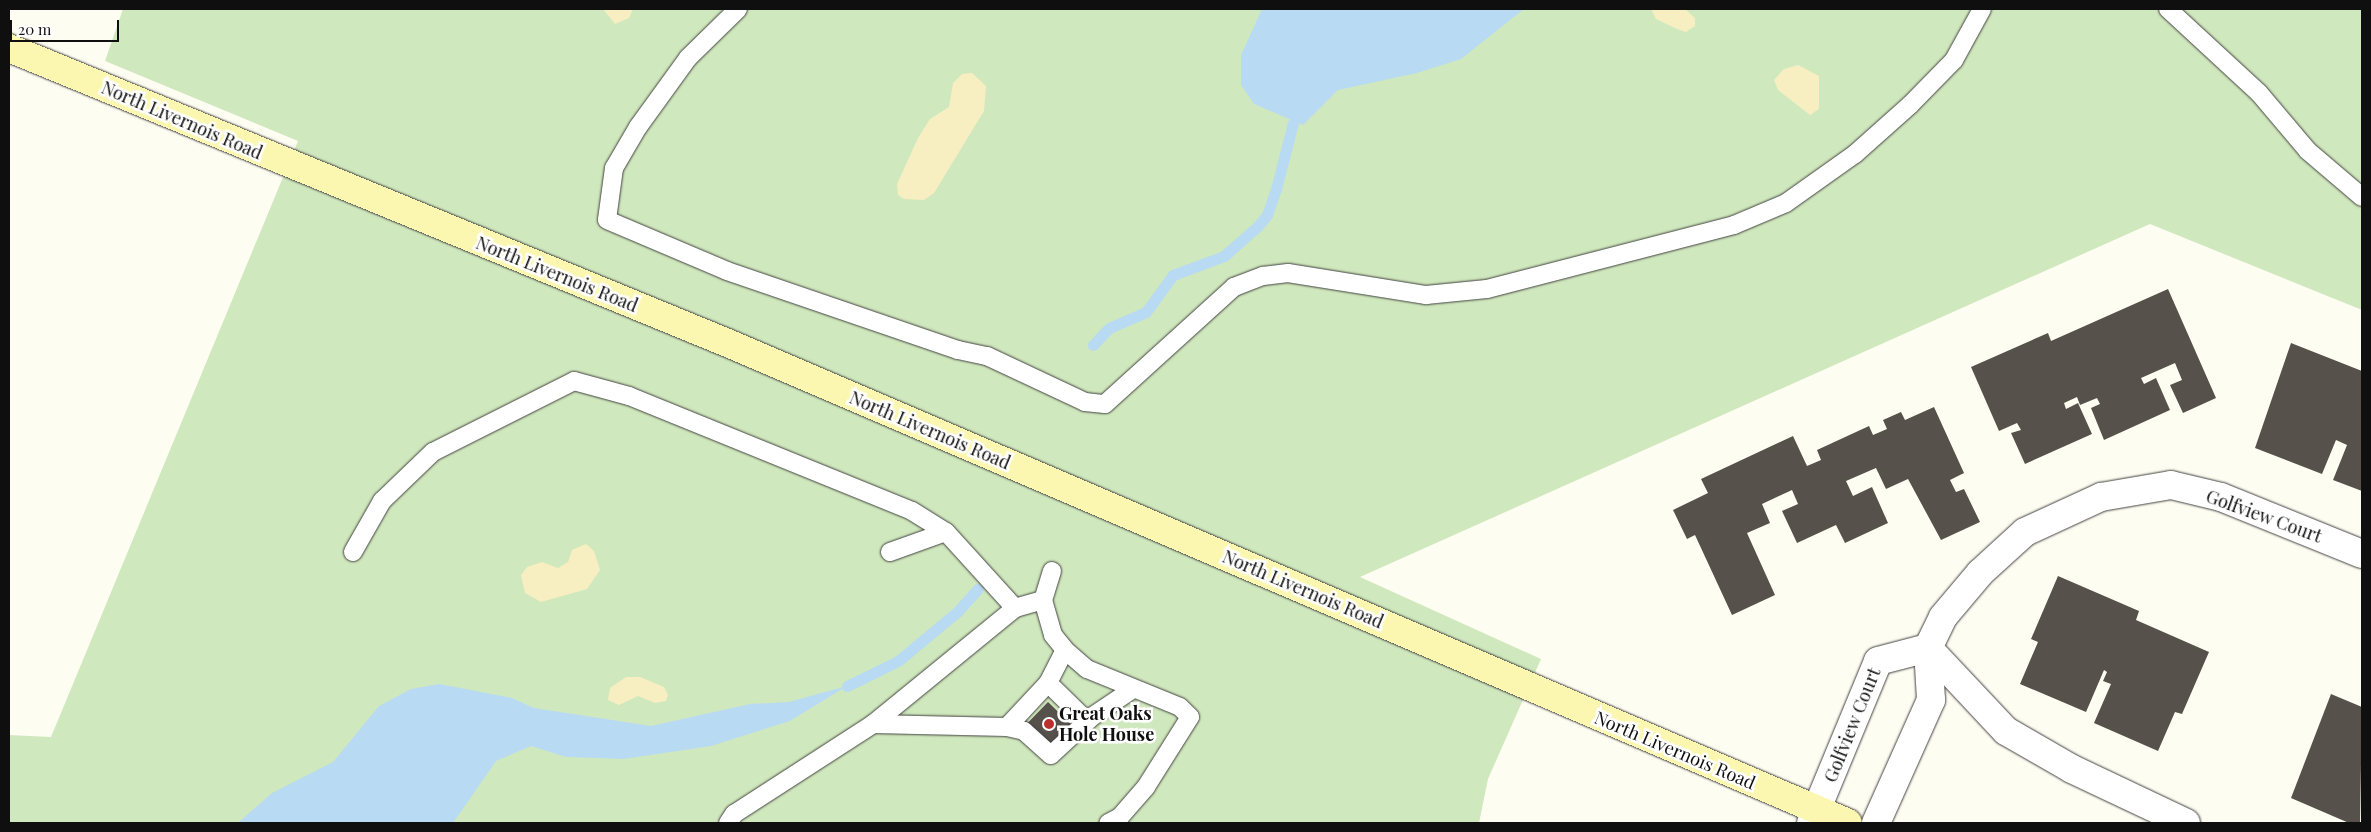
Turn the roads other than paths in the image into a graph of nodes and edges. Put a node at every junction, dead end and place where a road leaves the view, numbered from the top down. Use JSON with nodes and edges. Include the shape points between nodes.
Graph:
{"nodes":[{"id":1,"x":738,"y":9,"type":"edge"},
{"id":2,"x":1982,"y":9,"type":"edge"},
{"id":3,"x":2168,"y":9,"type":"edge"},
{"id":4,"x":9,"y":48,"type":"edge"},
{"id":5,"x":2362,"y":197,"type":"edge"},
{"id":6,"x":946,"y":532,"type":"junction"},
{"id":7,"x":353,"y":552,"type":"dead end"},
{"id":8,"x":890,"y":552,"type":"dead end"},
{"id":9,"x":2362,"y":554,"type":"edge"},
{"id":10,"x":1052,"y":571,"type":"dead end"},
{"id":11,"x":1043,"y":600,"type":"junction"},
{"id":12,"x":1015,"y":608,"type":"junction"},
{"id":13,"x":1928,"y":648,"type":"junction"},
{"id":14,"x":1065,"y":650,"type":"junction"},
{"id":15,"x":1048,"y":684,"type":"junction"},
{"id":16,"x":1133,"y":689,"type":"junction"},
{"id":17,"x":1087,"y":721,"type":"junction"},
{"id":18,"x":872,"y":724,"type":"junction"},
{"id":19,"x":1008,"y":728,"type":"junction"},
{"id":20,"x":1814,"y":816,"type":"edge"},
{"id":21,"x":728,"y":823,"type":"edge"},
{"id":22,"x":1108,"y":823,"type":"edge"},
{"id":23,"x":1848,"y":823,"type":"edge"},
{"id":24,"x":1876,"y":823,"type":"edge"},
{"id":25,"x":2186,"y":823,"type":"edge"}],
"edges":[{"from":1,"to":2,"type":"lane","via":[[688,58],[638,127],[614,168],[607,220],[727,271],[958,350],[987,356],[1085,402],[1106,404],[1234,287],[1263,276],[1288,273],[1426,295],[1487,289],[1734,225],[1786,203],[1855,154],[1910,105],[1954,60]]},
{"from":3,"to":5,"type":"lane","via":[[2259,93],[2308,151]]},
{"from":4,"to":20,"type":"main road","name":"North Livernois Road","via":[[730,344]]},
{"from":6,"to":7,"type":"lane","via":[[912,511],[629,396],[574,381],[433,452],[382,501]]},
{"from":6,"to":8,"type":"lane"},
{"from":6,"to":12,"type":"lane"},
{"from":9,"to":13,"type":"street","name":"Golfview Court","via":[[2220,497],[2171,485],[2101,497],[2025,532],[1958,598]]},
{"from":10,"to":11,"type":"lane"},
{"from":11,"to":12,"type":"lane"},
{"from":11,"to":14,"type":"lane","via":[[1053,635]]},
{"from":12,"to":18,"type":"lane"},
{"from":13,"to":20,"type":"street","name":"Golfview Court","via":[[1878,661]]},
{"from":13,"to":24,"type":"street","via":[[1931,700]]},
{"from":13,"to":25,"type":"street","via":[[2006,730],[2072,769]]},
{"from":14,"to":15,"type":"lane"},
{"from":14,"to":16,"type":"lane","via":[[1087,669]]},
{"from":15,"to":17,"type":"lane"},
{"from":15,"to":19,"type":"lane"},
{"from":16,"to":17,"type":"lane"},
{"from":16,"to":22,"type":"lane","via":[[1180,707],[1190,717],[1146,787],[1120,818]]},
{"from":17,"to":19,"type":"lane","via":[[1051,755],[1024,731]]},
{"from":18,"to":19,"type":"lane"},
{"from":18,"to":21,"type":"lane","via":[[734,814]]},
{"from":20,"to":23,"type":"main road","name":"North Livernois Road"}]}
